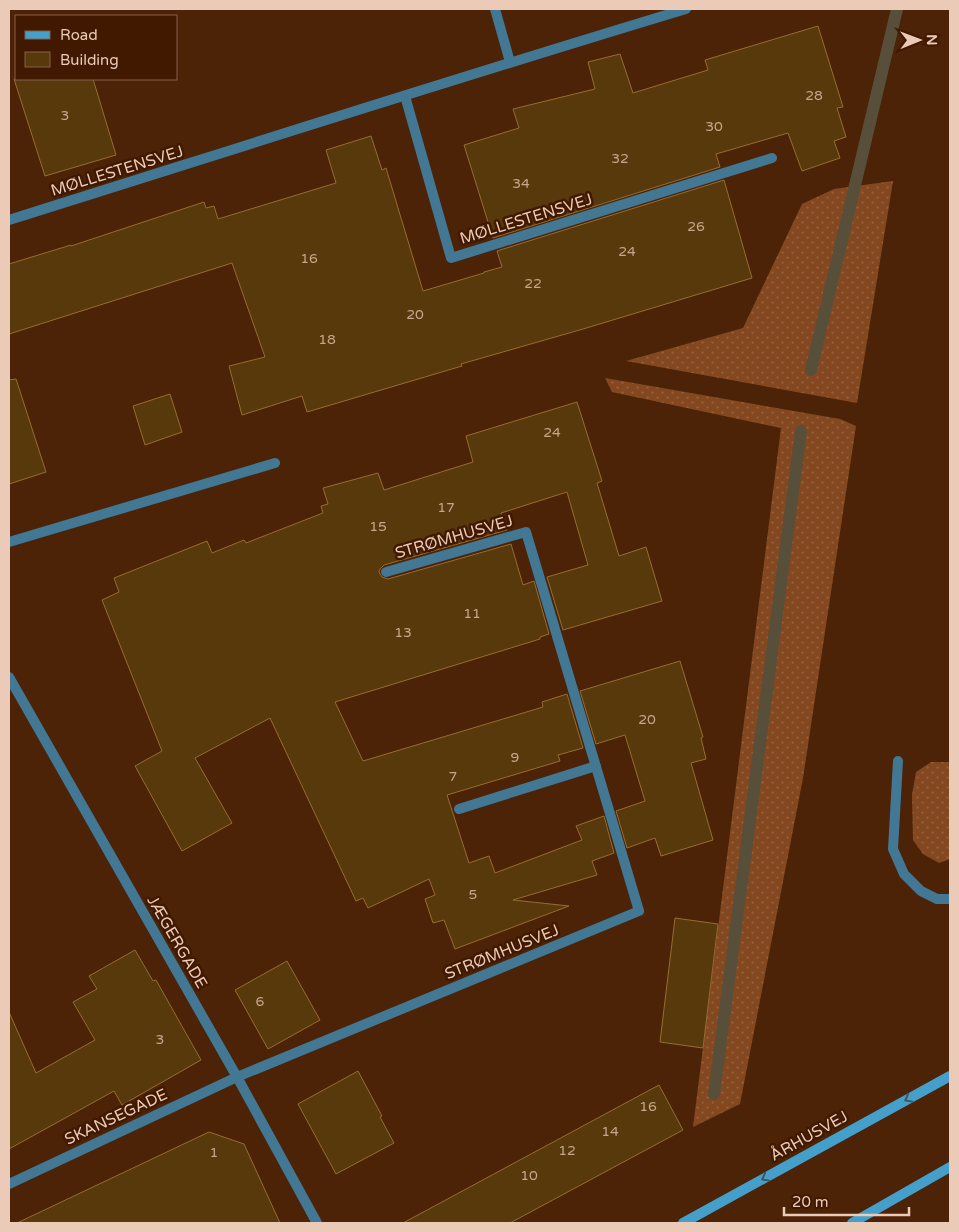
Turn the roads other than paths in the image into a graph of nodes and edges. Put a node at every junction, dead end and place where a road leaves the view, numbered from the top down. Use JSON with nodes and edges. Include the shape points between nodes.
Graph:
{"nodes":[{"id":1,"x":495,"y":9,"type":"edge"},
{"id":2,"x":686,"y":9,"type":"edge"},
{"id":3,"x":510,"y":62,"type":"junction"},
{"id":4,"x":405,"y":96,"type":"junction"},
{"id":5,"x":772,"y":158,"type":"dead end"},
{"id":6,"x":9,"y":220,"type":"edge"},
{"id":7,"x":275,"y":463,"type":"dead end"},
{"id":8,"x":9,"y":542,"type":"edge"},
{"id":9,"x":386,"y":572,"type":"dead end"},
{"id":10,"x":9,"y":677,"type":"edge"},
{"id":11,"x":898,"y":762,"type":"dead end"},
{"id":12,"x":596,"y":766,"type":"junction"},
{"id":13,"x":459,"y":809,"type":"dead end"},
{"id":14,"x":950,"y":899,"type":"edge"},
{"id":15,"x":950,"y":1076,"type":"edge"},
{"id":16,"x":237,"y":1077,"type":"junction"},
{"id":17,"x":950,"y":1167,"type":"edge"},
{"id":18,"x":9,"y":1184,"type":"edge"},
{"id":19,"x":317,"y":1223,"type":"edge"},
{"id":20,"x":683,"y":1223,"type":"edge"},
{"id":21,"x":852,"y":1223,"type":"edge"}],
"edges":[{"from":1,"to":3,"type":"street"},
{"from":2,"to":3,"type":"street","name":"MØLLESTENSVEJ"},
{"from":3,"to":4,"type":"street","name":"MØLLESTENSVEJ"},
{"from":4,"to":5,"type":"street","name":"MØLLESTENSVEJ","via":[[451,258]]},
{"from":4,"to":6,"type":"street","name":"MØLLESTENSVEJ"},
{"from":7,"to":8,"type":"street"},
{"from":9,"to":12,"type":"street","name":"STRØMHUSVEJ","via":[[526,532]]},
{"from":10,"to":16,"type":"street","name":"JÆGERGADE"},
{"from":11,"to":14,"type":"street","via":[[894,849],[904,874],[921,892],[938,899]]},
{"from":12,"to":13,"type":"street"},
{"from":12,"to":16,"type":"street","name":"STRØMHUSVEJ","via":[[639,911]]},
{"from":15,"to":20,"type":"main road","name":"ÅRHUSVEJ","one_way":true},
{"from":16,"to":18,"type":"street","name":"SKANSEGADE"},
{"from":16,"to":19,"type":"street","name":"JÆGERGADE"},
{"from":17,"to":21,"type":"main road"}]}
